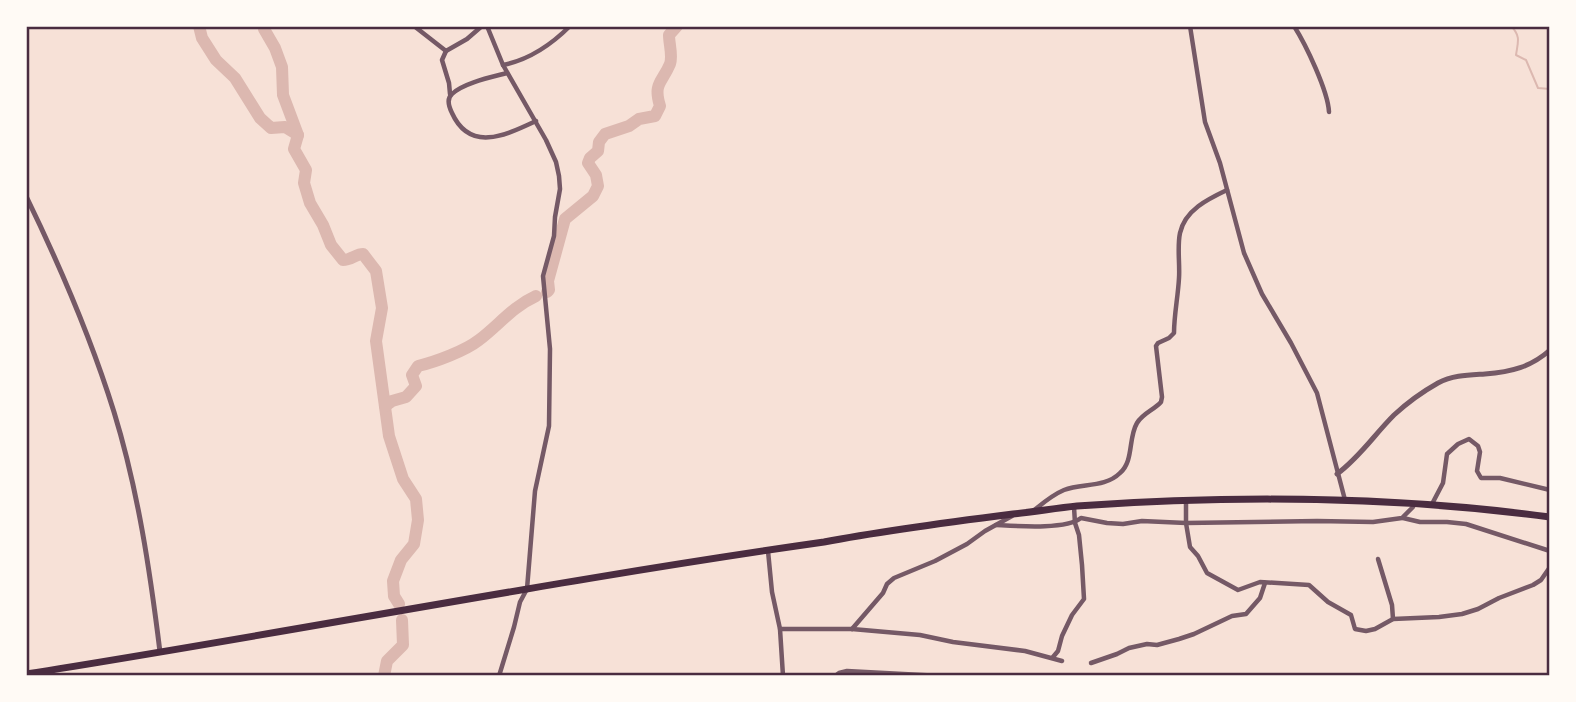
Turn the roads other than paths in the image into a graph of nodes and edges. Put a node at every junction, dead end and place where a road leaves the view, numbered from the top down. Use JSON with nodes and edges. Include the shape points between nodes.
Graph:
{"nodes":[{"id":1,"x":414,"y":26,"type":"edge"},
{"id":2,"x":485,"y":26,"type":"edge"},
{"id":3,"x":494,"y":26,"type":"edge"},
{"id":4,"x":570,"y":26,"type":"edge"},
{"id":5,"x":1190,"y":26,"type":"edge"},
{"id":6,"x":1294,"y":26,"type":"edge"},
{"id":7,"x":490,"y":36,"type":"junction"},
{"id":8,"x":446,"y":51,"type":"junction"},
{"id":9,"x":503,"y":65,"type":"junction"},
{"id":10,"x":507,"y":73,"type":"junction"},
{"id":11,"x":450,"y":94,"type":"junction"},
{"id":12,"x":1329,"y":112,"type":"dead end"},
{"id":13,"x":536,"y":121,"type":"junction"},
{"id":14,"x":1227,"y":190,"type":"junction"},
{"id":15,"x":26,"y":196,"type":"edge"},
{"id":16,"x":1550,"y":350,"type":"edge"},
{"id":17,"x":1338,"y":474,"type":"junction"},
{"id":18,"x":1550,"y":490,"type":"edge"},
{"id":19,"x":1186,"y":500,"type":"junction"},
{"id":20,"x":1345,"y":500,"type":"junction"},
{"id":21,"x":1412,"y":503,"type":"junction"},
{"id":22,"x":1432,"y":505,"type":"junction"},
{"id":23,"x":1074,"y":506,"type":"junction"},
{"id":24,"x":1032,"y":512,"type":"junction"},
{"id":25,"x":1016,"y":514,"type":"junction"},
{"id":26,"x":1550,"y":517,"type":"edge"},
{"id":27,"x":1402,"y":518,"type":"junction"},
{"id":28,"x":1075,"y":523,"type":"junction"},
{"id":29,"x":1186,"y":523,"type":"junction"},
{"id":30,"x":996,"y":525,"type":"junction"},
{"id":31,"x":768,"y":550,"type":"junction"},
{"id":32,"x":1550,"y":551,"type":"edge"},
{"id":33,"x":1378,"y":559,"type":"dead end"},
{"id":34,"x":1550,"y":567,"type":"edge"},
{"id":35,"x":1265,"y":583,"type":"junction"},
{"id":36,"x":527,"y":589,"type":"junction"},
{"id":37,"x":1393,"y":619,"type":"junction"},
{"id":38,"x":780,"y":629,"type":"junction"},
{"id":39,"x":852,"y":629,"type":"junction"},
{"id":40,"x":160,"y":652,"type":"junction"},
{"id":41,"x":1053,"y":657,"type":"junction"},
{"id":42,"x":1062,"y":661,"type":"dead end"},
{"id":43,"x":1091,"y":663,"type":"dead end"},
{"id":44,"x":26,"y":674,"type":"edge"},
{"id":45,"x":499,"y":676,"type":"edge"},
{"id":46,"x":783,"y":676,"type":"edge"},
{"id":47,"x":835,"y":676,"type":"edge"},
{"id":48,"x":941,"y":676,"type":"edge"}],
"edges":[{"from":1,"to":8,"type":"street"},
{"from":2,"to":7,"type":"street"},
{"from":2,"to":8,"type":"street"},
{"from":3,"to":7,"type":"street"},
{"from":4,"to":9,"type":"street","via":[[527,58]]},
{"from":5,"to":14,"type":"street","via":[[1205,122]]},
{"from":6,"to":12,"type":"street","via":[[1323,87]]},
{"from":7,"to":9,"type":"street"},
{"from":8,"to":11,"type":"street","via":[[442,60]]},
{"from":9,"to":10,"type":"street"},
{"from":10,"to":11,"type":"street"},
{"from":10,"to":13,"type":"street"},
{"from":11,"to":13,"type":"street","via":[[458,126],[481,138],[511,133]]},
{"from":13,"to":36,"type":"street","via":[[555,162],[560,189],[543,276],[550,349],[549,426],[535,491]]},
{"from":14,"to":17,"type":"street","via":[[1244,253],[1262,294],[1317,393]]},
{"from":14,"to":24,"type":"street","via":[[1201,203],[1181,229],[1174,333],[1156,346],[1161,402],[1138,421],[1125,467],[1108,481],[1064,490]]},
{"from":15,"to":40,"type":"street","via":[[82,321],[114,413],[141,523]]},
{"from":16,"to":17,"type":"street","via":[[1523,368],[1457,376],[1438,383],[1396,414]]},
{"from":17,"to":20,"type":"street"},
{"from":18,"to":22,"type":"street","via":[[1481,478],[1477,471],[1480,452],[1469,439],[1447,454],[1443,482]]},
{"from":19,"to":20,"type":"highway"},
{"from":19,"to":23,"type":"highway"},
{"from":19,"to":29,"type":"street"},
{"from":20,"to":21,"type":"highway"},
{"from":21,"to":22,"type":"highway"},
{"from":21,"to":27,"type":"street"},
{"from":22,"to":26,"type":"highway"},
{"from":23,"to":24,"type":"highway"},
{"from":23,"to":28,"type":"street"},
{"from":24,"to":25,"type":"highway"},
{"from":25,"to":30,"type":"street"},
{"from":25,"to":31,"type":"highway"},
{"from":27,"to":29,"type":"street"},
{"from":27,"to":32,"type":"street","via":[[1466,524]]},
{"from":28,"to":29,"type":"street","via":[[1081,518],[1123,524]]},
{"from":28,"to":30,"type":"street"},
{"from":28,"to":41,"type":"street","via":[[1084,598]]},
{"from":29,"to":35,"type":"street","via":[[1190,547],[1208,573],[1238,590]]},
{"from":30,"to":39,"type":"street","via":[[887,583]]},
{"from":31,"to":36,"type":"highway"},
{"from":31,"to":38,"type":"street"},
{"from":33,"to":37,"type":"street"},
{"from":34,"to":37,"type":"street","via":[[1533,585],[1462,614]]},
{"from":35,"to":37,"type":"street","via":[[1309,585],[1351,615],[1355,629],[1376,629]]},
{"from":35,"to":43,"type":"street","via":[[1260,598],[1246,614],[1194,635],[1129,648]]},
{"from":36,"to":40,"type":"highway"},
{"from":36,"to":45,"type":"street"},
{"from":38,"to":39,"type":"street"},
{"from":38,"to":46,"type":"street"},
{"from":39,"to":41,"type":"street"},
{"from":40,"to":44,"type":"highway"},
{"from":41,"to":42,"type":"street"},
{"from":47,"to":48,"type":"street","via":[[847,671]]}]}
